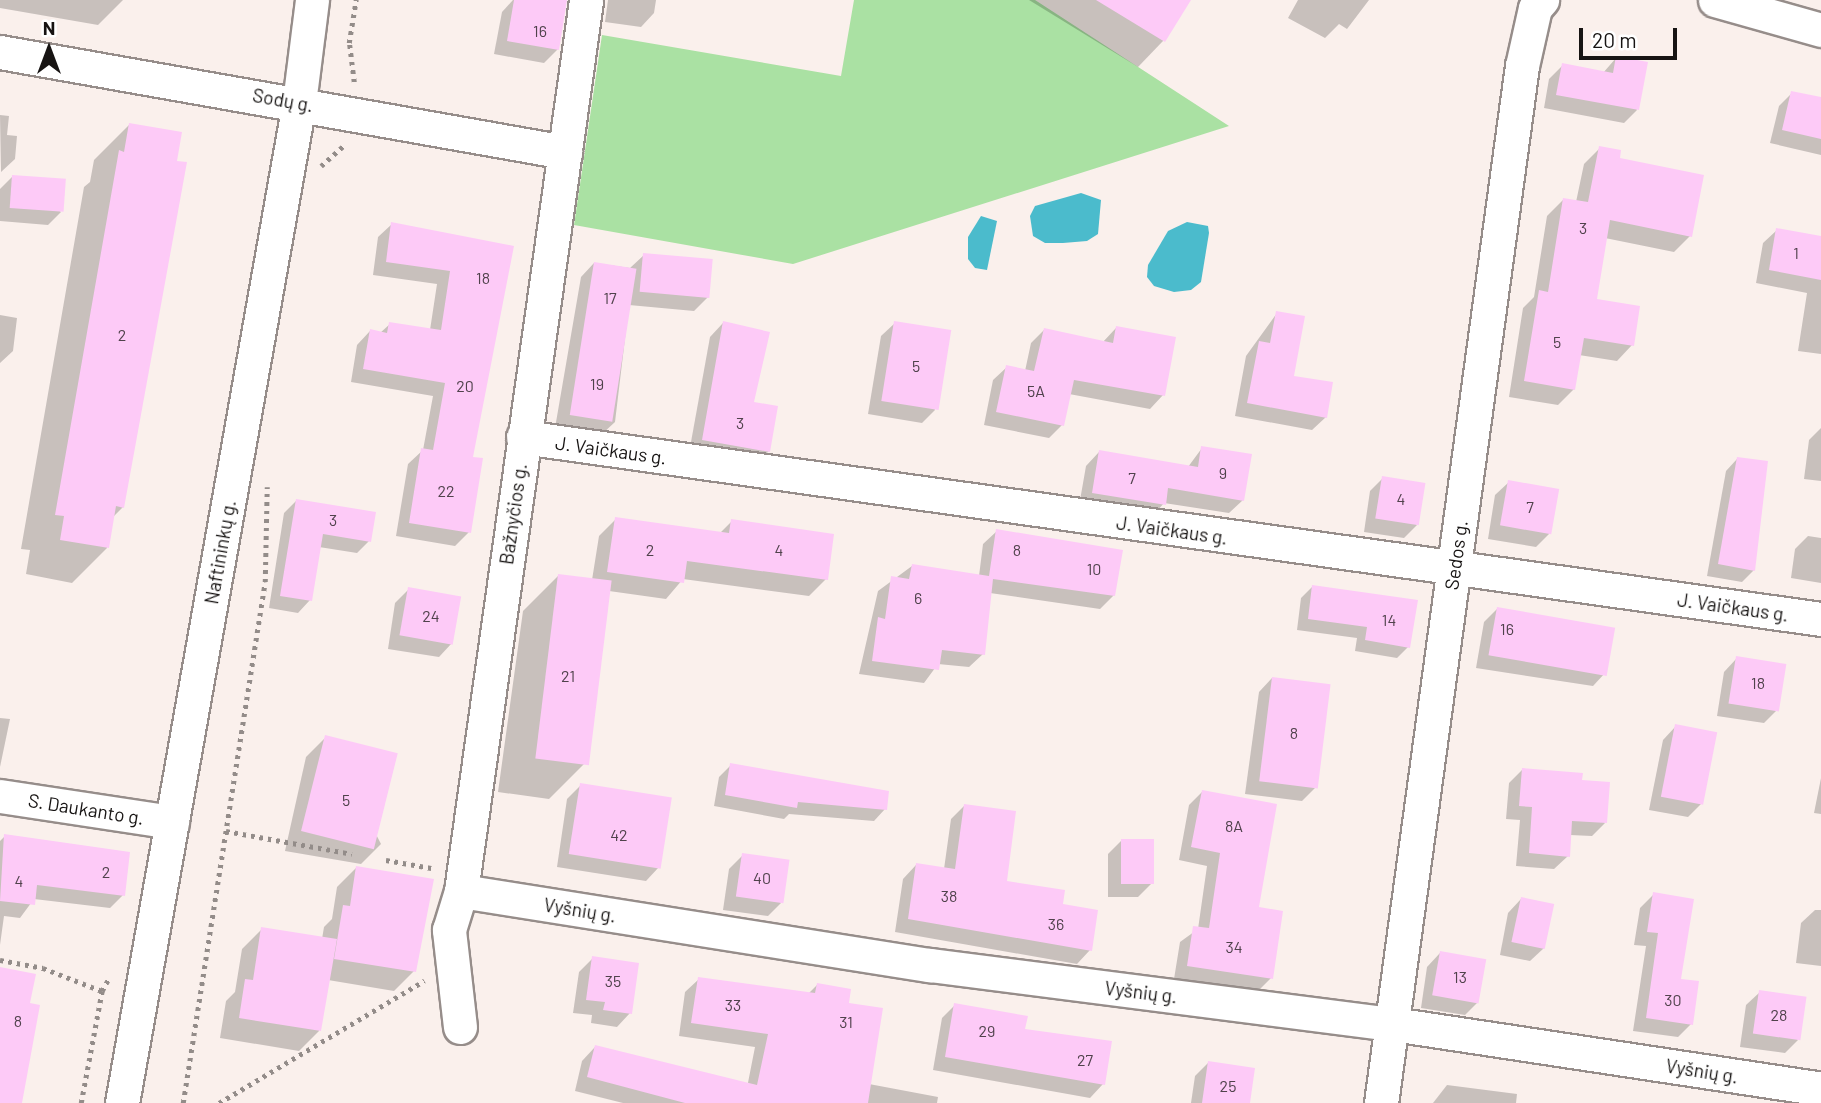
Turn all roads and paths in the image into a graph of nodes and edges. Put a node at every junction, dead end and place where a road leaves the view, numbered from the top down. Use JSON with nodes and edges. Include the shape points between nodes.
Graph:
{"nodes":[{"id":1,"x":312,"y":0,"type":"edge"},
{"id":2,"x":356,"y":0,"type":"edge"},
{"id":3,"x":586,"y":0,"type":"edge"},
{"id":4,"x":1715,"y":0,"type":"edge"},
{"id":5,"x":1538,"y":4,"type":"edge"},
{"id":6,"x":1821,"y":30,"type":"edge"},
{"id":7,"x":0,"y":52,"type":"edge"},
{"id":8,"x":299,"y":103,"type":"junction"},
{"id":9,"x":349,"y":112,"type":"junction"},
{"id":10,"x":565,"y":152,"type":"junction"},
{"id":11,"x":318,"y":169,"type":"dead end"},
{"id":12,"x":523,"y":437,"type":"junction"},
{"id":13,"x":267,"y":484,"type":"dead end"},
{"id":14,"x":1454,"y":570,"type":"junction"},
{"id":15,"x":1821,"y":619,"type":"edge"},
{"id":16,"x":0,"y":796,"type":"edge"},
{"id":17,"x":172,"y":822,"type":"junction"},
{"id":18,"x":226,"y":831,"type":"junction"},
{"id":19,"x":352,"y":854,"type":"dead end"},
{"id":20,"x":386,"y":860,"type":"dead end"},
{"id":21,"x":462,"y":883,"type":"junction"},
{"id":22,"x":0,"y":960,"type":"edge"},
{"id":23,"x":455,"y":963,"type":"junction"},
{"id":24,"x":102,"y":991,"type":"dead end"},
{"id":25,"x":1393,"y":1024,"type":"junction"},
{"id":26,"x":460,"y":1027,"type":"dead end"},
{"id":27,"x":1821,"y":1088,"type":"edge"},
{"id":28,"x":122,"y":1103,"type":"edge"},
{"id":29,"x":183,"y":1103,"type":"edge"},
{"id":30,"x":219,"y":1103,"type":"edge"},
{"id":31,"x":1381,"y":1103,"type":"edge"}],
"edges":[{"from":1,"to":8,"type":"street","name":"Naftininkų g."},
{"from":2,"to":9,"type":"path","via":[[349,43],[355,76]]},
{"from":3,"to":10,"type":"street","name":"Bažnyčios g."},
{"from":4,"to":6,"type":"street"},
{"from":5,"to":14,"type":"street","name":"Sedos g.","via":[[1522,66]]},
{"from":7,"to":8,"type":"street","name":"Sodų g."},
{"from":8,"to":9,"type":"street","name":"Sodų g."},
{"from":8,"to":17,"type":"street","name":"Naftininkų g."},
{"from":9,"to":10,"type":"street","name":"Sodų g."},
{"from":9,"to":11,"type":"path","via":[[345,145]]},
{"from":10,"to":12,"type":"street","name":"Bažnyčios g."},
{"from":12,"to":14,"type":"street","name":"J. Vaičkaus g."},
{"from":12,"to":21,"type":"street","name":"Bažnyčios g."},
{"from":13,"to":18,"type":"path","via":[[265,582]]},
{"from":14,"to":15,"type":"street","name":"J. Vaičkaus g."},
{"from":14,"to":25,"type":"street","name":"Sedos g."},
{"from":16,"to":17,"type":"street","name":"S. Daukanto g."},
{"from":17,"to":28,"type":"street","name":"Naftininkų g."},
{"from":18,"to":19,"type":"path"},
{"from":18,"to":29,"type":"path"},
{"from":20,"to":21,"type":"path"},
{"from":21,"to":23,"type":"street","name":"Bažnyčios g.","via":[[449,930]]},
{"from":21,"to":25,"type":"street","name":"Vyšnių g.","via":[[929,965]]},
{"from":22,"to":24,"type":"path","via":[[43,968]]},
{"from":23,"to":26,"type":"street","name":"Bažnyčios g."},
{"from":23,"to":30,"type":"path"},
{"from":25,"to":27,"type":"street","name":"Vyšnių g."},
{"from":25,"to":31,"type":"street","name":"Sedos g."}]}
